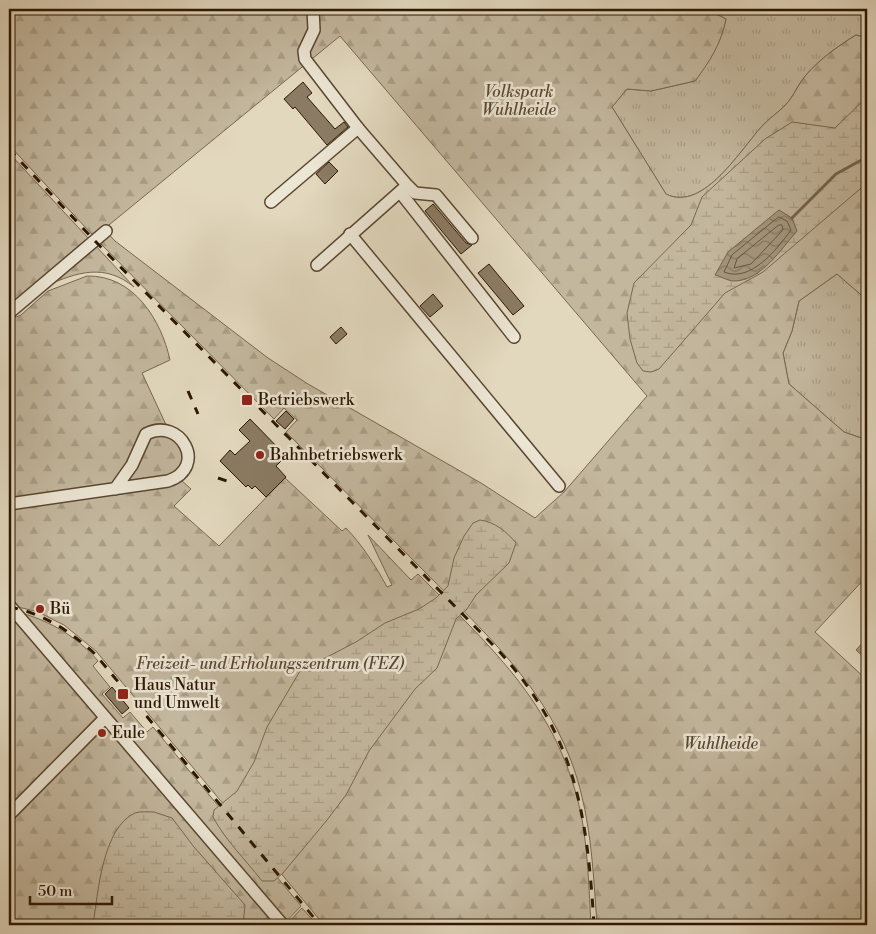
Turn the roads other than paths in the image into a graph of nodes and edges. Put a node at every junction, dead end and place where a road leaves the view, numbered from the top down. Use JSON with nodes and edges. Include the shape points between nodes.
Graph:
{"nodes":[{"id":1,"x":313,"y":9,"type":"edge"},
{"id":2,"x":358,"y":128,"type":"junction"},
{"id":3,"x":403,"y":188,"type":"junction"},
{"id":4,"x":271,"y":202,"type":"dead end"},
{"id":5,"x":106,"y":231,"type":"dead end"},
{"id":6,"x":350,"y":234,"type":"junction"},
{"id":7,"x":472,"y":238,"type":"dead end"},
{"id":8,"x":316,"y":265,"type":"dead end"},
{"id":9,"x":9,"y":313,"type":"edge"},
{"id":10,"x":514,"y":337,"type":"dead end"},
{"id":11,"x":559,"y":486,"type":"dead end"},
{"id":12,"x":115,"y":489,"type":"junction"},
{"id":13,"x":9,"y":504,"type":"edge"},
{"id":14,"x":9,"y":605,"type":"edge"},
{"id":15,"x":105,"y":718,"type":"junction"},
{"id":16,"x":9,"y":815,"type":"edge"},
{"id":17,"x":283,"y":925,"type":"edge"}],
"edges":[{"from":1,"to":2,"type":"lane","via":[[314,24],[304,51],[305,59]]},
{"from":2,"to":3,"type":"lane"},
{"from":2,"to":4,"type":"lane"},
{"from":3,"to":6,"type":"lane"},
{"from":3,"to":7,"type":"lane","via":[[415,194],[436,195]]},
{"from":3,"to":10,"type":"lane"},
{"from":5,"to":9,"type":"lane"},
{"from":6,"to":8,"type":"lane"},
{"from":6,"to":11,"type":"lane"},
{"from":12,"to":12,"type":"lane","via":[[176,478],[188,464],[186,445],[173,433],[161,430],[146,434],[128,472]]},
{"from":12,"to":13,"type":"lane"},
{"from":14,"to":15,"type":"lane"},
{"from":15,"to":16,"type":"lane"},
{"from":15,"to":17,"type":"lane"}]}
